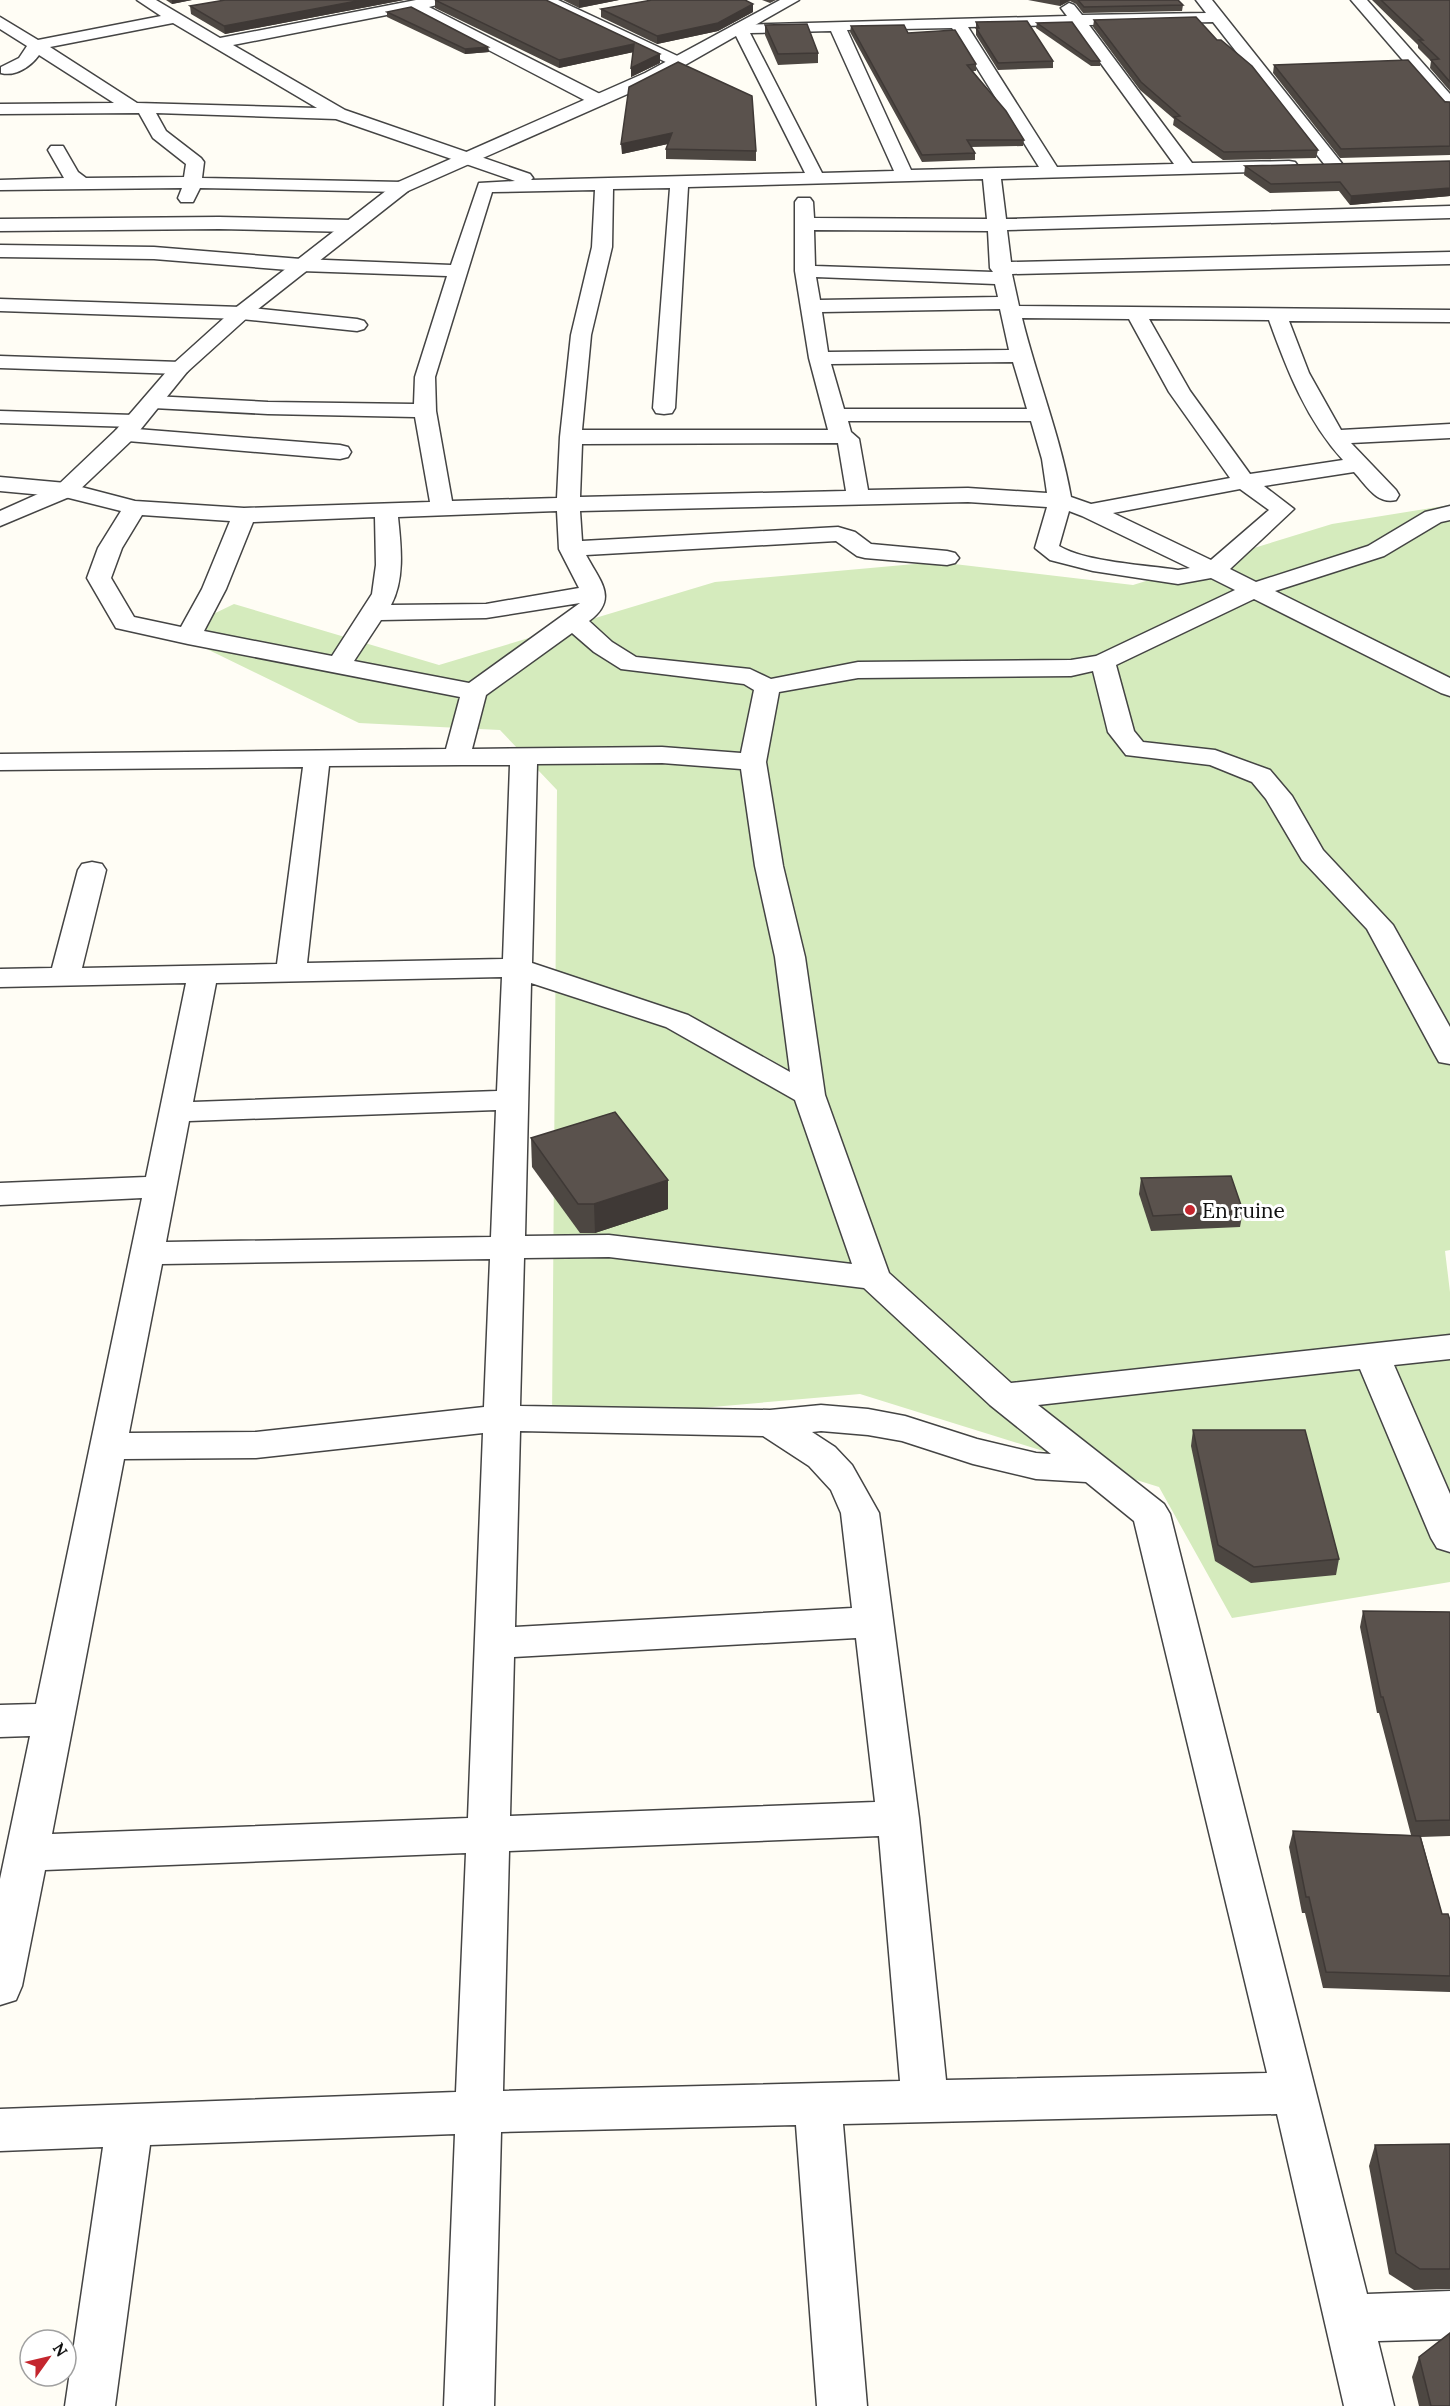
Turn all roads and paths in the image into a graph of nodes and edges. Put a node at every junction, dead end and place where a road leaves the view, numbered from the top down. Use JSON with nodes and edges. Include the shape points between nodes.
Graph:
{"nodes":[{"id":1,"x":145,"y":0,"type":"edge"},
{"id":2,"x":440,"y":0,"type":"edge"},
{"id":3,"x":546,"y":0,"type":"edge"},
{"id":4,"x":791,"y":0,"type":"edge"},
{"id":5,"x":1063,"y":0,"type":"edge"},
{"id":6,"x":1204,"y":0,"type":"edge"},
{"id":7,"x":1359,"y":0,"type":"edge"},
{"id":8,"x":753,"y":4,"type":"edge"},
{"id":9,"x":414,"y":5,"type":"junction"},
{"id":10,"x":600,"y":11,"type":"edge"},
{"id":11,"x":770,"y":11,"type":"junction"},
{"id":12,"x":175,"y":12,"type":"junction"},
{"id":13,"x":578,"y":15,"type":"junction"},
{"id":14,"x":1218,"y":17,"type":"junction"},
{"id":15,"x":1078,"y":20,"type":"junction"},
{"id":16,"x":0,"y":22,"type":"edge"},
{"id":17,"x":957,"y":23,"type":"junction"},
{"id":18,"x":837,"y":26,"type":"junction"},
{"id":19,"x":740,"y":28,"type":"junction"},
{"id":20,"x":218,"y":43,"type":"junction"},
{"id":21,"x":35,"y":45,"type":"junction"},
{"id":22,"x":678,"y":62,"type":"junction"},
{"id":23,"x":4,"y":70,"type":"edge"},
{"id":24,"x":74,"y":70,"type":"junction"},
{"id":25,"x":598,"y":100,"type":"junction"},
{"id":26,"x":1450,"y":104,"type":"edge"},
{"id":27,"x":139,"y":108,"type":"junction"},
{"id":28,"x":0,"y":109,"type":"edge"},
{"id":29,"x":339,"y":114,"type":"junction"},
{"id":30,"x":57,"y":150,"type":"dead end"},
{"id":31,"x":464,"y":159,"type":"junction"},
{"id":32,"x":1356,"y":164,"type":"edge"},
{"id":33,"x":1335,"y":165,"type":"junction"},
{"id":34,"x":1212,"y":168,"type":"junction"},
{"id":35,"x":1187,"y":169,"type":"junction"},
{"id":36,"x":1050,"y":172,"type":"junction"},
{"id":37,"x":991,"y":174,"type":"junction"},
{"id":38,"x":905,"y":176,"type":"junction"},
{"id":39,"x":810,"y":179,"type":"junction"},
{"id":40,"x":80,"y":182,"type":"junction"},
{"id":41,"x":194,"y":182,"type":"junction"},
{"id":42,"x":679,"y":182,"type":"junction"},
{"id":43,"x":604,"y":184,"type":"junction"},
{"id":44,"x":0,"y":185,"type":"edge"},
{"id":45,"x":1224,"y":185,"type":"dead end"},
{"id":46,"x":547,"y":186,"type":"junction"},
{"id":47,"x":402,"y":187,"type":"junction"},
{"id":48,"x":1397,"y":193,"type":"edge"},
{"id":49,"x":1450,"y":212,"type":"edge"},
{"id":50,"x":1409,"y":213,"type":"junction"},
{"id":51,"x":177,"y":224,"type":"junction"},
{"id":52,"x":806,"y":224,"type":"junction"},
{"id":53,"x":1245,"y":224,"type":"junction"},
{"id":54,"x":0,"y":225,"type":"edge"},
{"id":55,"x":998,"y":225,"type":"junction"},
{"id":56,"x":351,"y":226,"type":"junction"},
{"id":57,"x":0,"y":251,"type":"edge"},
{"id":58,"x":1447,"y":262,"type":"edge"},
{"id":59,"x":1267,"y":263,"type":"junction"},
{"id":60,"x":301,"y":265,"type":"junction"},
{"id":61,"x":460,"y":271,"type":"junction"},
{"id":62,"x":805,"y":271,"type":"junction"},
{"id":63,"x":1002,"y":273,"type":"junction"},
{"id":64,"x":1278,"y":301,"type":"junction"},
{"id":65,"x":0,"y":305,"type":"edge"},
{"id":66,"x":811,"y":306,"type":"junction"},
{"id":67,"x":1010,"y":307,"type":"junction"},
{"id":68,"x":241,"y":313,"type":"junction"},
{"id":69,"x":1136,"y":314,"type":"junction"},
{"id":70,"x":1450,"y":316,"type":"edge"},
{"id":71,"x":357,"y":325,"type":"dead end"},
{"id":72,"x":1021,"y":356,"type":"junction"},
{"id":73,"x":819,"y":358,"type":"junction"},
{"id":74,"x":0,"y":362,"type":"edge"},
{"id":75,"x":180,"y":369,"type":"junction"},
{"id":76,"x":153,"y":402,"type":"junction"},
{"id":77,"x":664,"y":408,"type":"dead end"},
{"id":78,"x":425,"y":411,"type":"junction"},
{"id":79,"x":1041,"y":415,"type":"junction"},
{"id":80,"x":0,"y":417,"type":"edge"},
{"id":81,"x":838,"y":426,"type":"junction"},
{"id":82,"x":129,"y":428,"type":"junction"},
{"id":83,"x":1450,"y":431,"type":"edge"},
{"id":84,"x":571,"y":437,"type":"junction"},
{"id":85,"x":1334,"y":437,"type":"junction"},
{"id":86,"x":340,"y":452,"type":"dead end"},
{"id":87,"x":1360,"y":465,"type":"junction"},
{"id":88,"x":1244,"y":482,"type":"junction"},
{"id":89,"x":0,"y":484,"type":"edge"},
{"id":90,"x":66,"y":490,"type":"junction"},
{"id":91,"x":1388,"y":495,"type":"dead end"},
{"id":92,"x":858,"y":497,"type":"junction"},
{"id":93,"x":1060,"y":501,"type":"junction"},
{"id":94,"x":568,"y":504,"type":"junction"},
{"id":95,"x":442,"y":507,"type":"junction"},
{"id":96,"x":135,"y":508,"type":"junction"},
{"id":97,"x":386,"y":510,"type":"junction"},
{"id":98,"x":1090,"y":511,"type":"junction"},
{"id":99,"x":1450,"y":513,"type":"edge"},
{"id":100,"x":244,"y":515,"type":"junction"},
{"id":101,"x":0,"y":519,"type":"edge"},
{"id":102,"x":1123,"y":527,"type":"junction"},
{"id":103,"x":571,"y":549,"type":"junction"},
{"id":104,"x":947,"y":558,"type":"dead end"},
{"id":105,"x":1093,"y":564,"type":"junction"},
{"id":106,"x":1214,"y":570,"type":"junction"},
{"id":107,"x":1254,"y":591,"type":"junction"},
{"id":108,"x":594,"y":593,"type":"junction"},
{"id":109,"x":372,"y":613,"type":"junction"},
{"id":110,"x":575,"y":622,"type":"junction"},
{"id":111,"x":188,"y":637,"type":"junction"},
{"id":112,"x":1103,"y":662,"type":"junction"},
{"id":113,"x":339,"y":666,"type":"junction"},
{"id":114,"x":767,"y":687,"type":"junction"},
{"id":115,"x":1450,"y":688,"type":"edge"},
{"id":116,"x":474,"y":692,"type":"junction"},
{"id":117,"x":317,"y":758,"type":"junction"},
{"id":118,"x":457,"y":758,"type":"junction"},
{"id":119,"x":525,"y":758,"type":"junction"},
{"id":120,"x":0,"y":762,"type":"edge"},
{"id":121,"x":753,"y":762,"type":"junction"},
{"id":122,"x":92,"y":870,"type":"dead end"},
{"id":123,"x":517,"y":968,"type":"junction"},
{"id":124,"x":291,"y":973,"type":"junction"},
{"id":125,"x":203,"y":974,"type":"junction"},
{"id":126,"x":65,"y":977,"type":"junction"},
{"id":127,"x":0,"y":978,"type":"edge"},
{"id":128,"x":1450,"y":1055,"type":"edge"},
{"id":129,"x":809,"y":1095,"type":"junction"},
{"id":130,"x":513,"y":1100,"type":"junction"},
{"id":131,"x":176,"y":1112,"type":"junction"},
{"id":132,"x":161,"y":1187,"type":"junction"},
{"id":133,"x":0,"y":1194,"type":"edge"},
{"id":134,"x":508,"y":1248,"type":"junction"},
{"id":135,"x":148,"y":1253,"type":"junction"},
{"id":136,"x":874,"y":1278,"type":"junction"},
{"id":137,"x":1450,"y":1347,"type":"edge"},
{"id":138,"x":1372,"y":1355,"type":"junction"},
{"id":139,"x":1003,"y":1396,"type":"junction"},
{"id":140,"x":502,"y":1418,"type":"junction"},
{"id":141,"x":770,"y":1423,"type":"junction"},
{"id":142,"x":110,"y":1446,"type":"junction"},
{"id":143,"x":1096,"y":1469,"type":"junction"},
{"id":144,"x":1450,"y":1538,"type":"edge"},
{"id":145,"x":872,"y":1622,"type":"junction"},
{"id":146,"x":494,"y":1644,"type":"junction"},
{"id":147,"x":54,"y":1719,"type":"junction"},
{"id":148,"x":0,"y":1720,"type":"edge"},
{"id":149,"x":898,"y":1818,"type":"junction"},
{"id":150,"x":488,"y":1834,"type":"junction"},
{"id":151,"x":27,"y":1853,"type":"junction"},
{"id":152,"x":0,"y":1986,"type":"edge"},
{"id":153,"x":1295,"y":2093,"type":"junction"},
{"id":154,"x":925,"y":2101,"type":"junction"},
{"id":155,"x":818,"y":2104,"type":"junction"},
{"id":156,"x":478,"y":2112,"type":"junction"},
{"id":157,"x":130,"y":2126,"type":"junction"},
{"id":158,"x":0,"y":2130,"type":"edge"},
{"id":159,"x":1450,"y":2315,"type":"edge"},
{"id":160,"x":1348,"y":2318,"type":"junction"},
{"id":161,"x":90,"y":2406,"type":"edge"},
{"id":162,"x":468,"y":2406,"type":"edge"},
{"id":163,"x":842,"y":2406,"type":"edge"},
{"id":164,"x":1369,"y":2406,"type":"edge"}],
"edges":[{"from":1,"to":12,"type":"street"},
{"from":2,"to":9,"type":"street"},
{"from":3,"to":13,"type":"street"},
{"from":4,"to":11,"type":"street"},
{"from":5,"to":15,"type":"street"},
{"from":6,"to":14,"type":"street"},
{"from":7,"to":26,"type":"street"},
{"from":8,"to":11,"type":"street"},
{"from":9,"to":20,"type":"street"},
{"from":9,"to":25,"type":"street"},
{"from":10,"to":13,"type":"street"},
{"from":11,"to":19,"type":"street"},
{"from":12,"to":20,"type":"street"},
{"from":12,"to":21,"type":"street"},
{"from":13,"to":22,"type":"street"},
{"from":14,"to":15,"type":"street"},
{"from":14,"to":33,"type":"street"},
{"from":15,"to":17,"type":"street"},
{"from":15,"to":35,"type":"street"},
{"from":16,"to":21,"type":"street"},
{"from":17,"to":18,"type":"street"},
{"from":17,"to":36,"type":"street"},
{"from":18,"to":19,"type":"street"},
{"from":18,"to":38,"type":"street"},
{"from":19,"to":22,"type":"street"},
{"from":19,"to":39,"type":"street"},
{"from":20,"to":29,"type":"street"},
{"from":21,"to":23,"type":"street","via":[[27,60]]},
{"from":21,"to":24,"type":"street"},
{"from":22,"to":25,"type":"street"},
{"from":23,"to":24,"type":"street"},
{"from":24,"to":27,"type":"street"},
{"from":25,"to":31,"type":"street"},
{"from":27,"to":28,"type":"street"},
{"from":27,"to":29,"type":"street"},
{"from":27,"to":41,"type":"street","via":[[159,134],[195,162]]},
{"from":29,"to":31,"type":"street"},
{"from":30,"to":40,"type":"street","via":[[71,175]]},
{"from":31,"to":46,"type":"street"},
{"from":31,"to":47,"type":"street"},
{"from":32,"to":33,"type":"street"},
{"from":33,"to":34,"type":"street"},
{"from":34,"to":35,"type":"street"},
{"from":34,"to":45,"type":"street"},
{"from":35,"to":36,"type":"street"},
{"from":36,"to":37,"type":"street"},
{"from":37,"to":38,"type":"street"},
{"from":37,"to":55,"type":"street"},
{"from":38,"to":39,"type":"street"},
{"from":39,"to":42,"type":"street"},
{"from":39,"to":52,"type":"street"},
{"from":40,"to":41,"type":"street"},
{"from":40,"to":44,"type":"street"},
{"from":41,"to":47,"type":"street"},
{"from":41,"to":51,"type":"street"},
{"from":42,"to":43,"type":"street"},
{"from":42,"to":77,"type":"street"},
{"from":43,"to":46,"type":"street"},
{"from":43,"to":84,"type":"street","via":[[602,247],[580,335]]},
{"from":46,"to":61,"type":"street","via":[[485,187]]},
{"from":47,"to":56,"type":"street"},
{"from":48,"to":50,"type":"street"},
{"from":49,"to":50,"type":"street"},
{"from":50,"to":53,"type":"street"},
{"from":50,"to":58,"type":"street"},
{"from":51,"to":54,"type":"street"},
{"from":51,"to":56,"type":"street"},
{"from":52,"to":55,"type":"street"},
{"from":52,"to":62,"type":"street"},
{"from":53,"to":55,"type":"street"},
{"from":53,"to":59,"type":"street"},
{"from":55,"to":63,"type":"street"},
{"from":56,"to":60,"type":"street"},
{"from":57,"to":60,"type":"street","via":[[154,253]]},
{"from":58,"to":59,"type":"street"},
{"from":59,"to":63,"type":"street"},
{"from":59,"to":64,"type":"street"},
{"from":60,"to":61,"type":"street"},
{"from":60,"to":68,"type":"street"},
{"from":61,"to":78,"type":"street","via":[[425,377]]},
{"from":62,"to":63,"type":"street"},
{"from":62,"to":66,"type":"street"},
{"from":63,"to":67,"type":"street"},
{"from":64,"to":69,"type":"street"},
{"from":64,"to":70,"type":"street"},
{"from":64,"to":85,"type":"street","via":[[1299,373]]},
{"from":65,"to":68,"type":"street"},
{"from":66,"to":67,"type":"street"},
{"from":66,"to":73,"type":"street"},
{"from":67,"to":69,"type":"street"},
{"from":67,"to":72,"type":"street"},
{"from":68,"to":71,"type":"street"},
{"from":68,"to":75,"type":"street"},
{"from":69,"to":88,"type":"street","via":[[1180,392]]},
{"from":72,"to":73,"type":"street"},
{"from":72,"to":79,"type":"street"},
{"from":73,"to":81,"type":"street"},
{"from":74,"to":75,"type":"street"},
{"from":75,"to":76,"type":"street"},
{"from":76,"to":78,"type":"street"},
{"from":76,"to":82,"type":"street"},
{"from":78,"to":95,"type":"street"},
{"from":79,"to":81,"type":"street"},
{"from":79,"to":93,"type":"street"},
{"from":80,"to":82,"type":"street"},
{"from":81,"to":84,"type":"street"},
{"from":81,"to":92,"type":"street","via":[[848,440]]},
{"from":82,"to":86,"type":"street"},
{"from":82,"to":90,"type":"street"},
{"from":83,"to":85,"type":"street"},
{"from":84,"to":94,"type":"street"},
{"from":85,"to":87,"type":"street"},
{"from":87,"to":88,"type":"street"},
{"from":87,"to":91,"type":"street"},
{"from":88,"to":98,"type":"street"},
{"from":88,"to":106,"type":"street","via":[[1282,509]]},
{"from":89,"to":90,"type":"street"},
{"from":90,"to":96,"type":"street"},
{"from":90,"to":101,"type":"street"},
{"from":92,"to":93,"type":"street","via":[[968,495]]},
{"from":92,"to":94,"type":"street"},
{"from":93,"to":98,"type":"street"},
{"from":93,"to":105,"type":"street","via":[[1047,548]]},
{"from":94,"to":95,"type":"street"},
{"from":94,"to":103,"type":"street"},
{"from":95,"to":97,"type":"street"},
{"from":96,"to":100,"type":"street"},
{"from":96,"to":111,"type":"street","via":[[110,548],[99,578],[125,623]]},
{"from":97,"to":100,"type":"street"},
{"from":97,"to":109,"type":"street","via":[[389,540],[385,593]]},
{"from":98,"to":102,"type":"street"},
{"from":99,"to":107,"type":"street","via":[[1432,517],[1376,551]]},
{"from":100,"to":111,"type":"street","via":[[214,589]]},
{"from":102,"to":105,"type":"street"},
{"from":102,"to":106,"type":"street"},
{"from":103,"to":104,"type":"street","via":[[838,534],[864,552]]},
{"from":103,"to":108,"type":"street"},
{"from":105,"to":106,"type":"street","via":[[1178,577]]},
{"from":106,"to":107,"type":"street"},
{"from":107,"to":112,"type":"street"},
{"from":107,"to":115,"type":"street"},
{"from":108,"to":109,"type":"street","via":[[486,611]]},
{"from":108,"to":110,"type":"street","via":[[591,608]]},
{"from":109,"to":113,"type":"street"},
{"from":110,"to":114,"type":"street","via":[[630,664],[750,677]]},
{"from":110,"to":116,"type":"street"},
{"from":111,"to":113,"type":"street"},
{"from":112,"to":114,"type":"street","via":[[1071,668],[858,670]]},
{"from":112,"to":128,"type":"street","via":[[1121,732],[1135,749],[1215,758],[1261,776],[1278,796],[1312,854],[1379,925]]},
{"from":113,"to":116,"type":"street"},
{"from":114,"to":121,"type":"street"},
{"from":116,"to":118,"type":"street"},
{"from":117,"to":118,"type":"street"},
{"from":117,"to":120,"type":"street"},
{"from":117,"to":124,"type":"street"},
{"from":118,"to":119,"type":"street"},
{"from":119,"to":121,"type":"street","via":[[663,755]]},
{"from":119,"to":123,"type":"street"},
{"from":121,"to":129,"type":"street","via":[[769,866],[790,957]]},
{"from":122,"to":126,"type":"street"},
{"from":123,"to":124,"type":"street"},
{"from":123,"to":129,"type":"street","via":[[677,1021]]},
{"from":123,"to":130,"type":"street"},
{"from":124,"to":125,"type":"street"},
{"from":125,"to":126,"type":"street"},
{"from":125,"to":131,"type":"street"},
{"from":126,"to":127,"type":"street"},
{"from":129,"to":136,"type":"street"},
{"from":130,"to":131,"type":"street"},
{"from":130,"to":134,"type":"street"},
{"from":131,"to":132,"type":"street"},
{"from":132,"to":133,"type":"street"},
{"from":132,"to":135,"type":"street"},
{"from":134,"to":135,"type":"street"},
{"from":134,"to":136,"type":"street","via":[[609,1246]]},
{"from":134,"to":140,"type":"street"},
{"from":135,"to":142,"type":"street"},
{"from":136,"to":139,"type":"street"},
{"from":137,"to":138,"type":"street"},
{"from":138,"to":139,"type":"street"},
{"from":138,"to":144,"type":"street"},
{"from":139,"to":143,"type":"street"},
{"from":140,"to":141,"type":"street"},
{"from":140,"to":142,"type":"street","via":[[256,1445]]},
{"from":140,"to":146,"type":"street"},
{"from":141,"to":143,"type":"street","via":[[821,1418],[867,1422],[1036,1466]]},
{"from":141,"to":145,"type":"street","via":[[826,1461],[845,1483],[860,1513]]},
{"from":142,"to":147,"type":"street"},
{"from":143,"to":153,"type":"street","via":[[1151,1514]]},
{"from":145,"to":146,"type":"street"},
{"from":145,"to":149,"type":"street"},
{"from":146,"to":150,"type":"street"},
{"from":147,"to":148,"type":"street"},
{"from":147,"to":151,"type":"street"},
{"from":149,"to":150,"type":"street"},
{"from":149,"to":154,"type":"street"},
{"from":150,"to":151,"type":"street"},
{"from":150,"to":156,"type":"street"},
{"from":151,"to":152,"type":"street"},
{"from":153,"to":154,"type":"street"},
{"from":153,"to":160,"type":"street"},
{"from":154,"to":155,"type":"street"},
{"from":155,"to":156,"type":"street"},
{"from":155,"to":163,"type":"street"},
{"from":156,"to":157,"type":"street"},
{"from":156,"to":162,"type":"street"},
{"from":157,"to":158,"type":"street"},
{"from":157,"to":161,"type":"street"},
{"from":159,"to":160,"type":"street"},
{"from":160,"to":164,"type":"street"}]}
